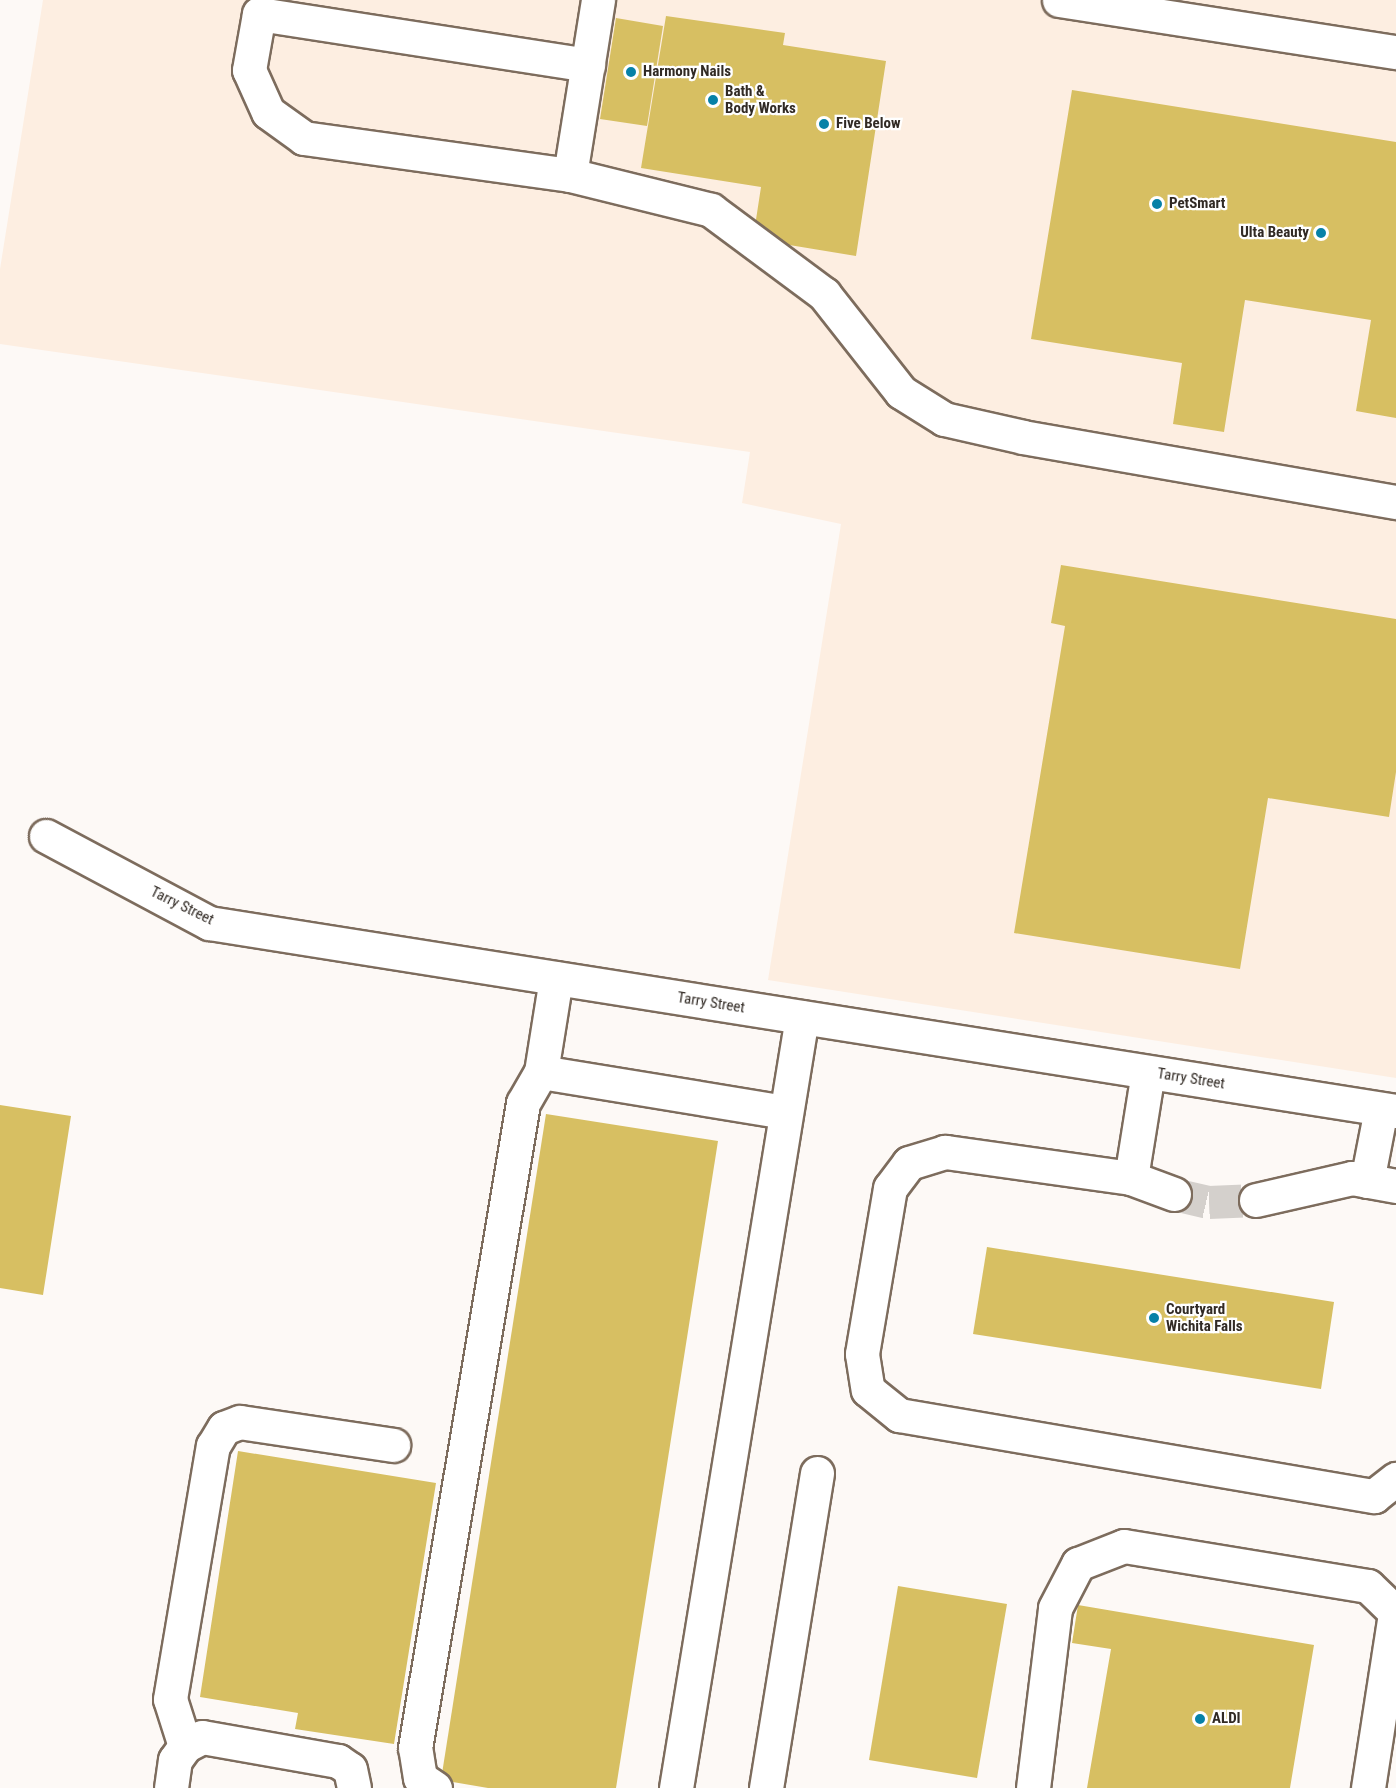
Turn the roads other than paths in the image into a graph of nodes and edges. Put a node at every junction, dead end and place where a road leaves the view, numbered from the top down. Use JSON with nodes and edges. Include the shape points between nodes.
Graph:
{"nodes":[{"id":1,"x":598,"y":0,"type":"edge"},
{"id":2,"x":1066,"y":1,"type":"edge"},
{"id":3,"x":254,"y":7,"type":"edge"},
{"id":4,"x":1396,"y":52,"type":"edge"},
{"id":5,"x":588,"y":65,"type":"junction"},
{"id":6,"x":570,"y":175,"type":"junction"},
{"id":7,"x":1396,"y":502,"type":"edge"},
{"id":8,"x":46,"y":836,"type":"dead end"},
{"id":9,"x":556,"y":978,"type":"junction"},
{"id":10,"x":802,"y":1017,"type":"junction"},
{"id":11,"x":541,"y":1072,"type":"junction"},
{"id":12,"x":1148,"y":1072,"type":"junction"},
{"id":13,"x":1388,"y":1110,"type":"edge"},
{"id":14,"x":785,"y":1112,"type":"junction"},
{"id":15,"x":1131,"y":1178,"type":"junction"},
{"id":16,"x":1381,"y":1184,"type":"edge"},
{"id":17,"x":1174,"y":1194,"type":"tunnel mouth"},
{"id":18,"x":1256,"y":1200,"type":"tunnel mouth"},
{"id":19,"x":393,"y":1445,"type":"dead end"},
{"id":20,"x":817,"y":1473,"type":"dead end"},
{"id":21,"x":1396,"y":1479,"type":"edge"},
{"id":22,"x":1396,"y":1613,"type":"edge"},
{"id":23,"x":185,"y":1746,"type":"junction"},
{"id":24,"x":171,"y":1788,"type":"edge"},
{"id":25,"x":354,"y":1788,"type":"edge"},
{"id":26,"x":435,"y":1788,"type":"edge"},
{"id":27,"x":676,"y":1788,"type":"edge"},
{"id":28,"x":766,"y":1788,"type":"edge"},
{"id":29,"x":1034,"y":1788,"type":"edge"},
{"id":30,"x":1368,"y":1788,"type":"edge"}],
"edges":[{"from":1,"to":5,"type":"street"},
{"from":2,"to":4,"type":"street"},
{"from":3,"to":5,"type":"street"},
{"from":3,"to":6,"type":"street","via":[[249,70],[268,112],[304,138]]},
{"from":5,"to":6,"type":"street"},
{"from":6,"to":7,"type":"street","via":[[711,210],[824,294],[901,392],[944,419]]},
{"from":8,"to":9,"type":"street","name":"Tarry Street","via":[[209,923]]},
{"from":9,"to":10,"type":"street","name":"Tarry Street"},
{"from":9,"to":11,"type":"street"},
{"from":10,"to":12,"type":"street","name":"Tarry Street"},
{"from":10,"to":14,"type":"street"},
{"from":11,"to":14,"type":"street"},
{"from":11,"to":26,"type":"street","via":[[523,1103],[415,1748],[420,1778]]},
{"from":12,"to":13,"type":"street","name":"Tarry Street"},
{"from":12,"to":15,"type":"street"},
{"from":13,"to":16,"type":"street"},
{"from":14,"to":27,"type":"street"},
{"from":15,"to":17,"type":"street"},
{"from":15,"to":21,"type":"street","via":[[945,1152],[909,1163],[891,1188],[862,1354],[868,1390],[899,1415],[1374,1496]]},
{"from":16,"to":18,"type":"street","via":[[1352,1178]]},
{"from":19,"to":23,"type":"street","via":[[240,1422],[224,1428],[213,1446],[170,1699]]},
{"from":20,"to":28,"type":"street"},
{"from":22,"to":29,"type":"street","via":[[1368,1586],[1124,1546],[1078,1564],[1055,1608]]},
{"from":22,"to":30,"type":"street"},
{"from":23,"to":24,"type":"street","via":[[175,1760]]},
{"from":23,"to":25,"type":"street","via":[[202,1737],[338,1761],[350,1769]]}]}
